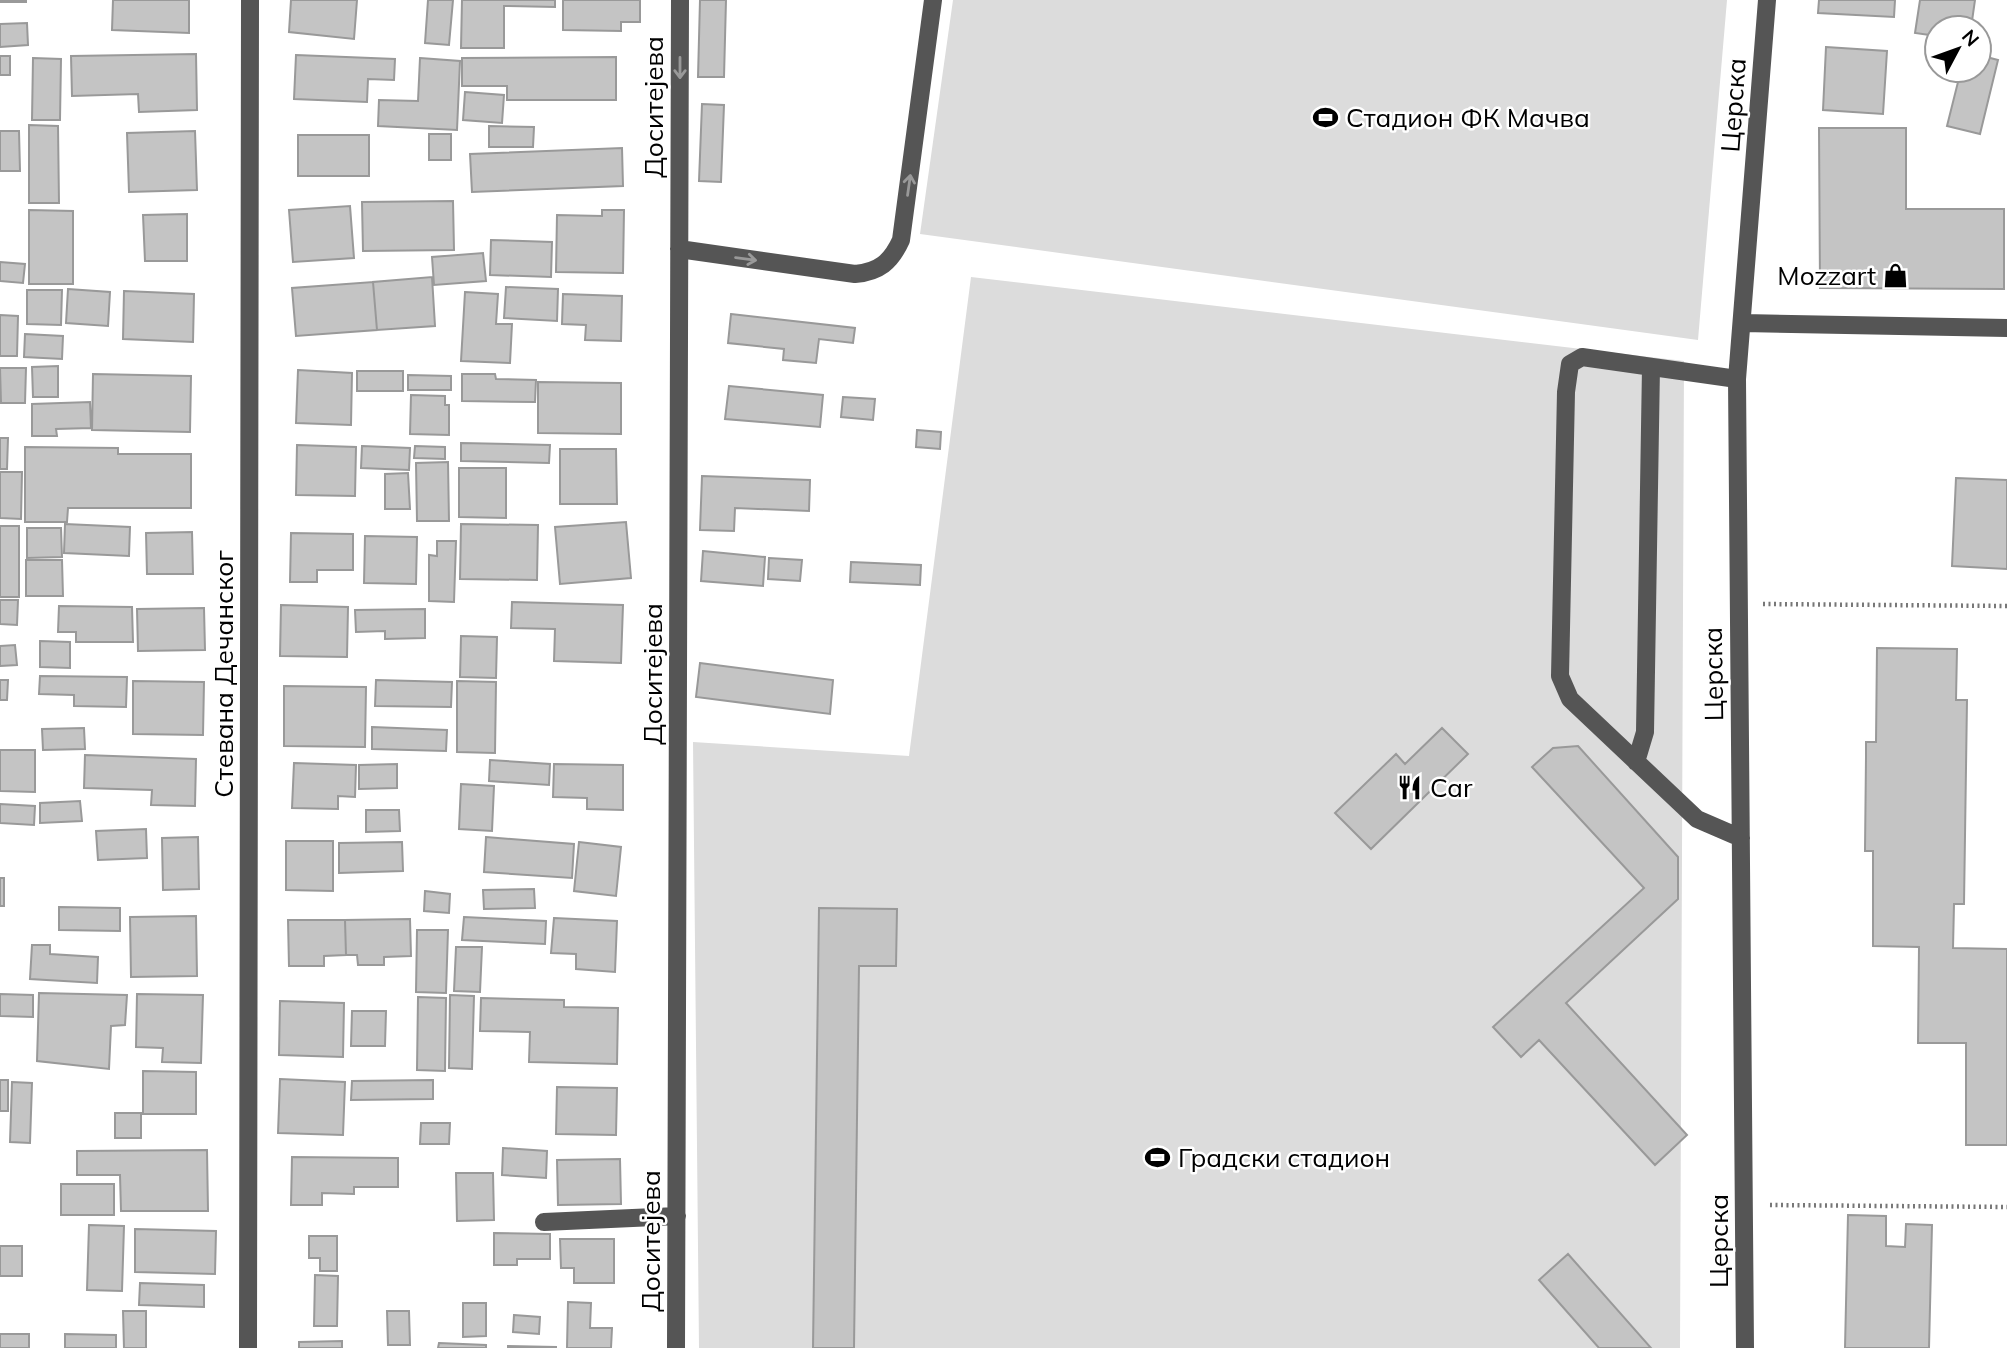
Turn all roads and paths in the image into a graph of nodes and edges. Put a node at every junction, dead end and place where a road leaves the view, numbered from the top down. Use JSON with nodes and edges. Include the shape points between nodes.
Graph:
{"nodes":[{"id":1,"x":250,"y":0,"type":"edge"},
{"id":2,"x":680,"y":0,"type":"edge"},
{"id":3,"x":933,"y":0,"type":"edge"},
{"id":4,"x":1767,"y":0,"type":"edge"},
{"id":5,"x":679,"y":249,"type":"junction"},
{"id":6,"x":1743,"y":323,"type":"junction"},
{"id":7,"x":2007,"y":328,"type":"edge"},
{"id":8,"x":1651,"y":367,"type":"junction"},
{"id":9,"x":1737,"y":379,"type":"junction"},
{"id":10,"x":1739,"y":603,"type":"junction"},
{"id":11,"x":2007,"y":606,"type":"edge"},
{"id":12,"x":1636,"y":762,"type":"junction"},
{"id":13,"x":1741,"y":838,"type":"junction"},
{"id":14,"x":1744,"y":1205,"type":"junction"},
{"id":15,"x":2007,"y":1207,"type":"edge"},
{"id":16,"x":677,"y":1216,"type":"junction"},
{"id":17,"x":544,"y":1222,"type":"dead end"},
{"id":18,"x":248,"y":1348,"type":"edge"},
{"id":19,"x":676,"y":1348,"type":"edge"},
{"id":20,"x":1745,"y":1348,"type":"edge"}],
"edges":[{"from":1,"to":18,"type":"street","name":"Стевана Дечанског"},
{"from":2,"to":5,"type":"street","name":"Доситејева","one_way":true},
{"from":5,"to":3,"type":"street","one_way":true,"via":[[855,274],[876,270],[890,260],[901,240]]},
{"from":4,"to":6,"type":"street","name":"Церска"},
{"from":5,"to":16,"type":"street","name":"Доситејева"},
{"from":6,"to":7,"type":"street"},
{"from":6,"to":9,"type":"street","name":"Церска"},
{"from":8,"to":9,"type":"street"},
{"from":8,"to":12,"type":"street","via":[[1645,733]]},
{"from":8,"to":12,"type":"street","via":[[1582,357],[1570,364],[1566,392],[1560,676],[1570,699]]},
{"from":9,"to":10,"type":"street","name":"Церска"},
{"from":10,"to":11,"type":"path"},
{"from":10,"to":13,"type":"street","name":"Церска"},
{"from":12,"to":13,"type":"street","via":[[1697,819]]},
{"from":13,"to":14,"type":"street","name":"Церска"},
{"from":14,"to":15,"type":"path"},
{"from":14,"to":20,"type":"street","name":"Церска"},
{"from":16,"to":17,"type":"street"},
{"from":16,"to":19,"type":"street","name":"Доситејева"}]}
